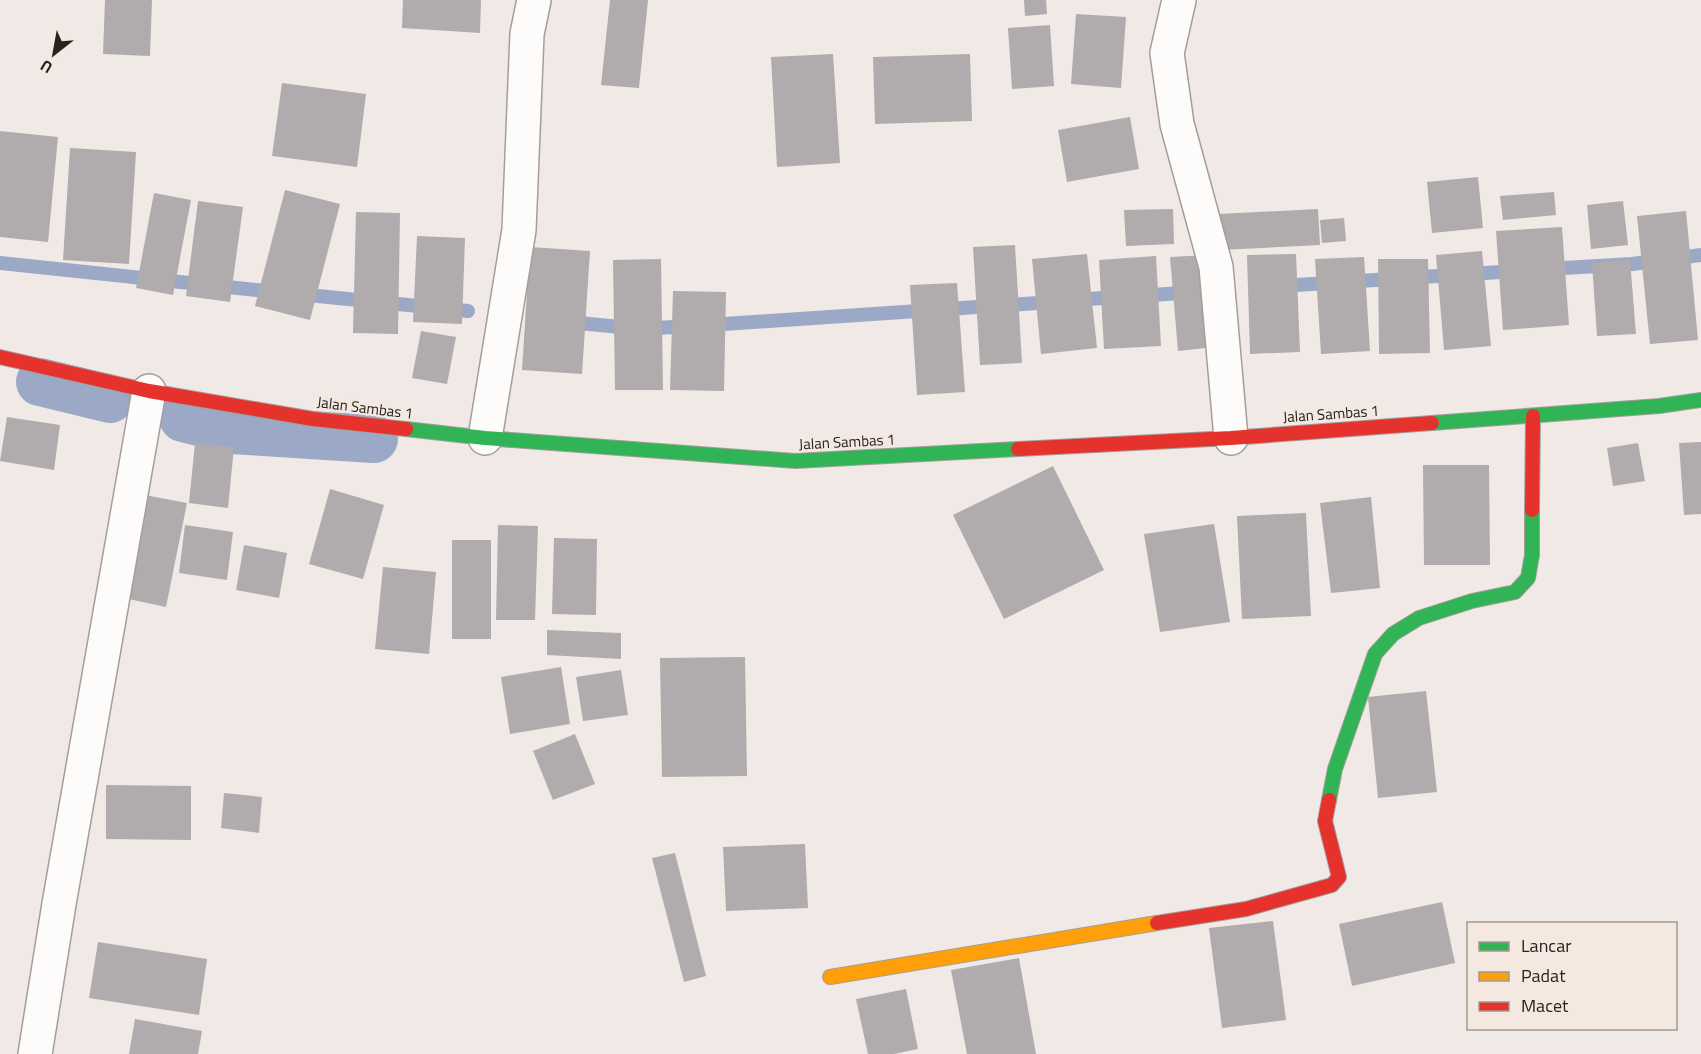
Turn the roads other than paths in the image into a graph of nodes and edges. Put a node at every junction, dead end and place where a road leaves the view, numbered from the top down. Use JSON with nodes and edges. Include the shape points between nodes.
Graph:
{"nodes":[{"id":1,"x":534,"y":0,"type":"edge"},
{"id":2,"x":1179,"y":0,"type":"edge"},
{"id":3,"x":0,"y":357,"type":"edge"},
{"id":4,"x":149,"y":391,"type":"junction"},
{"id":5,"x":1701,"y":400,"type":"edge"},
{"id":6,"x":1533,"y":416,"type":"junction"},
{"id":7,"x":485,"y":438,"type":"junction"},
{"id":8,"x":1231,"y":438,"type":"junction"},
{"id":9,"x":830,"y":976,"type":"dead end"},
{"id":10,"x":35,"y":1054,"type":"edge"}],
"edges":[{"from":1,"to":7,"type":"street","via":[[527,34],[519,230]]},
{"from":2,"to":8,"type":"street","via":[[1167,53],[1177,124],[1216,267]]},
{"from":3,"to":4,"type":"street","name":"Jalan Sambas 1"},
{"from":4,"to":7,"type":"street","name":"Jalan Sambas 1","via":[[313,418]]},
{"from":4,"to":10,"type":"street"},
{"from":5,"to":6,"type":"street","name":"Jalan Sambas 1"},
{"from":6,"to":8,"type":"street","name":"Jalan Sambas 1"},
{"from":6,"to":9,"type":"street","via":[[1532,555],[1528,578],[1515,592],[1419,618],[1393,633],[1375,654],[1335,769],[1327,810],[1325,821],[1339,877],[1332,885],[1246,909]]},
{"from":7,"to":8,"type":"street","name":"Jalan Sambas 1","via":[[795,461]]}]}
